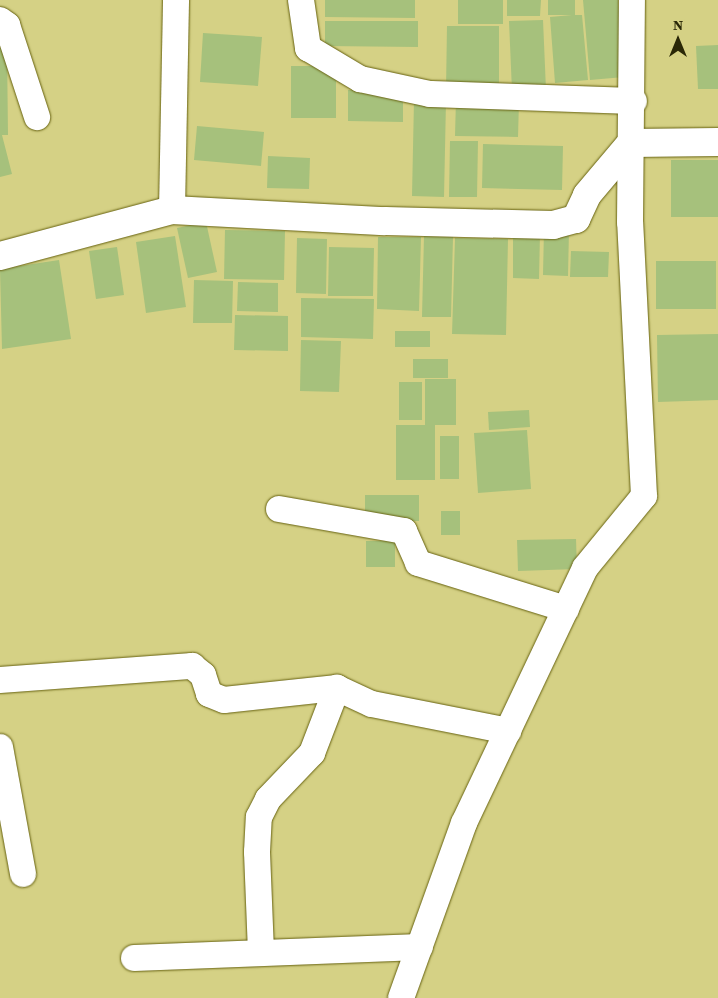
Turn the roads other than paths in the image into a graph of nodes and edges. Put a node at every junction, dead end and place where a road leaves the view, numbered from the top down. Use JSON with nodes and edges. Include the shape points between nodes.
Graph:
{"nodes":[{"id":1,"x":176,"y":0,"type":"edge"},
{"id":2,"x":301,"y":0,"type":"edge"},
{"id":3,"x":632,"y":0,"type":"edge"},
{"id":4,"x":0,"y":20,"type":"edge"},
{"id":5,"x":634,"y":101,"type":"junction"},
{"id":6,"x":37,"y":117,"type":"dead end"},
{"id":7,"x":718,"y":142,"type":"edge"},
{"id":8,"x":631,"y":143,"type":"junction"},
{"id":9,"x":172,"y":210,"type":"junction"},
{"id":10,"x":0,"y":256,"type":"edge"},
{"id":11,"x":279,"y":509,"type":"dead end"},
{"id":12,"x":566,"y":609,"type":"junction"},
{"id":13,"x":0,"y":680,"type":"edge"},
{"id":14,"x":337,"y":688,"type":"junction"},
{"id":15,"x":508,"y":731,"type":"junction"},
{"id":16,"x":0,"y":747,"type":"edge"},
{"id":17,"x":23,"y":874,"type":"dead end"},
{"id":18,"x":420,"y":947,"type":"junction"},
{"id":19,"x":261,"y":952,"type":"junction"},
{"id":20,"x":134,"y":958,"type":"dead end"},
{"id":21,"x":401,"y":998,"type":"edge"}],
"edges":[{"from":1,"to":9,"type":"street"},
{"from":2,"to":5,"type":"street","via":[[308,48],[360,79],[430,94]]},
{"from":3,"to":5,"type":"street"},
{"from":4,"to":6,"type":"street","via":[[7,24]]},
{"from":5,"to":8,"type":"street"},
{"from":7,"to":8,"type":"street"},
{"from":8,"to":9,"type":"street","via":[[587,195],[576,219],[553,225],[385,222]]},
{"from":8,"to":12,"type":"street","via":[[630,222],[644,496],[585,568]]},
{"from":9,"to":10,"type":"street"},
{"from":11,"to":12,"type":"street","via":[[404,531],[418,562]]},
{"from":12,"to":15,"type":"street"},
{"from":13,"to":14,"type":"street","via":[[192,666],[203,675],[209,694],[224,700]]},
{"from":14,"to":15,"type":"street","via":[[372,704]]},
{"from":14,"to":19,"type":"street","via":[[312,753],[268,799],[259,817],[257,852]]},
{"from":15,"to":18,"type":"street","via":[[464,823]]},
{"from":16,"to":17,"type":"street"},
{"from":18,"to":19,"type":"street"},
{"from":18,"to":21,"type":"street"},
{"from":19,"to":20,"type":"street"}]}
